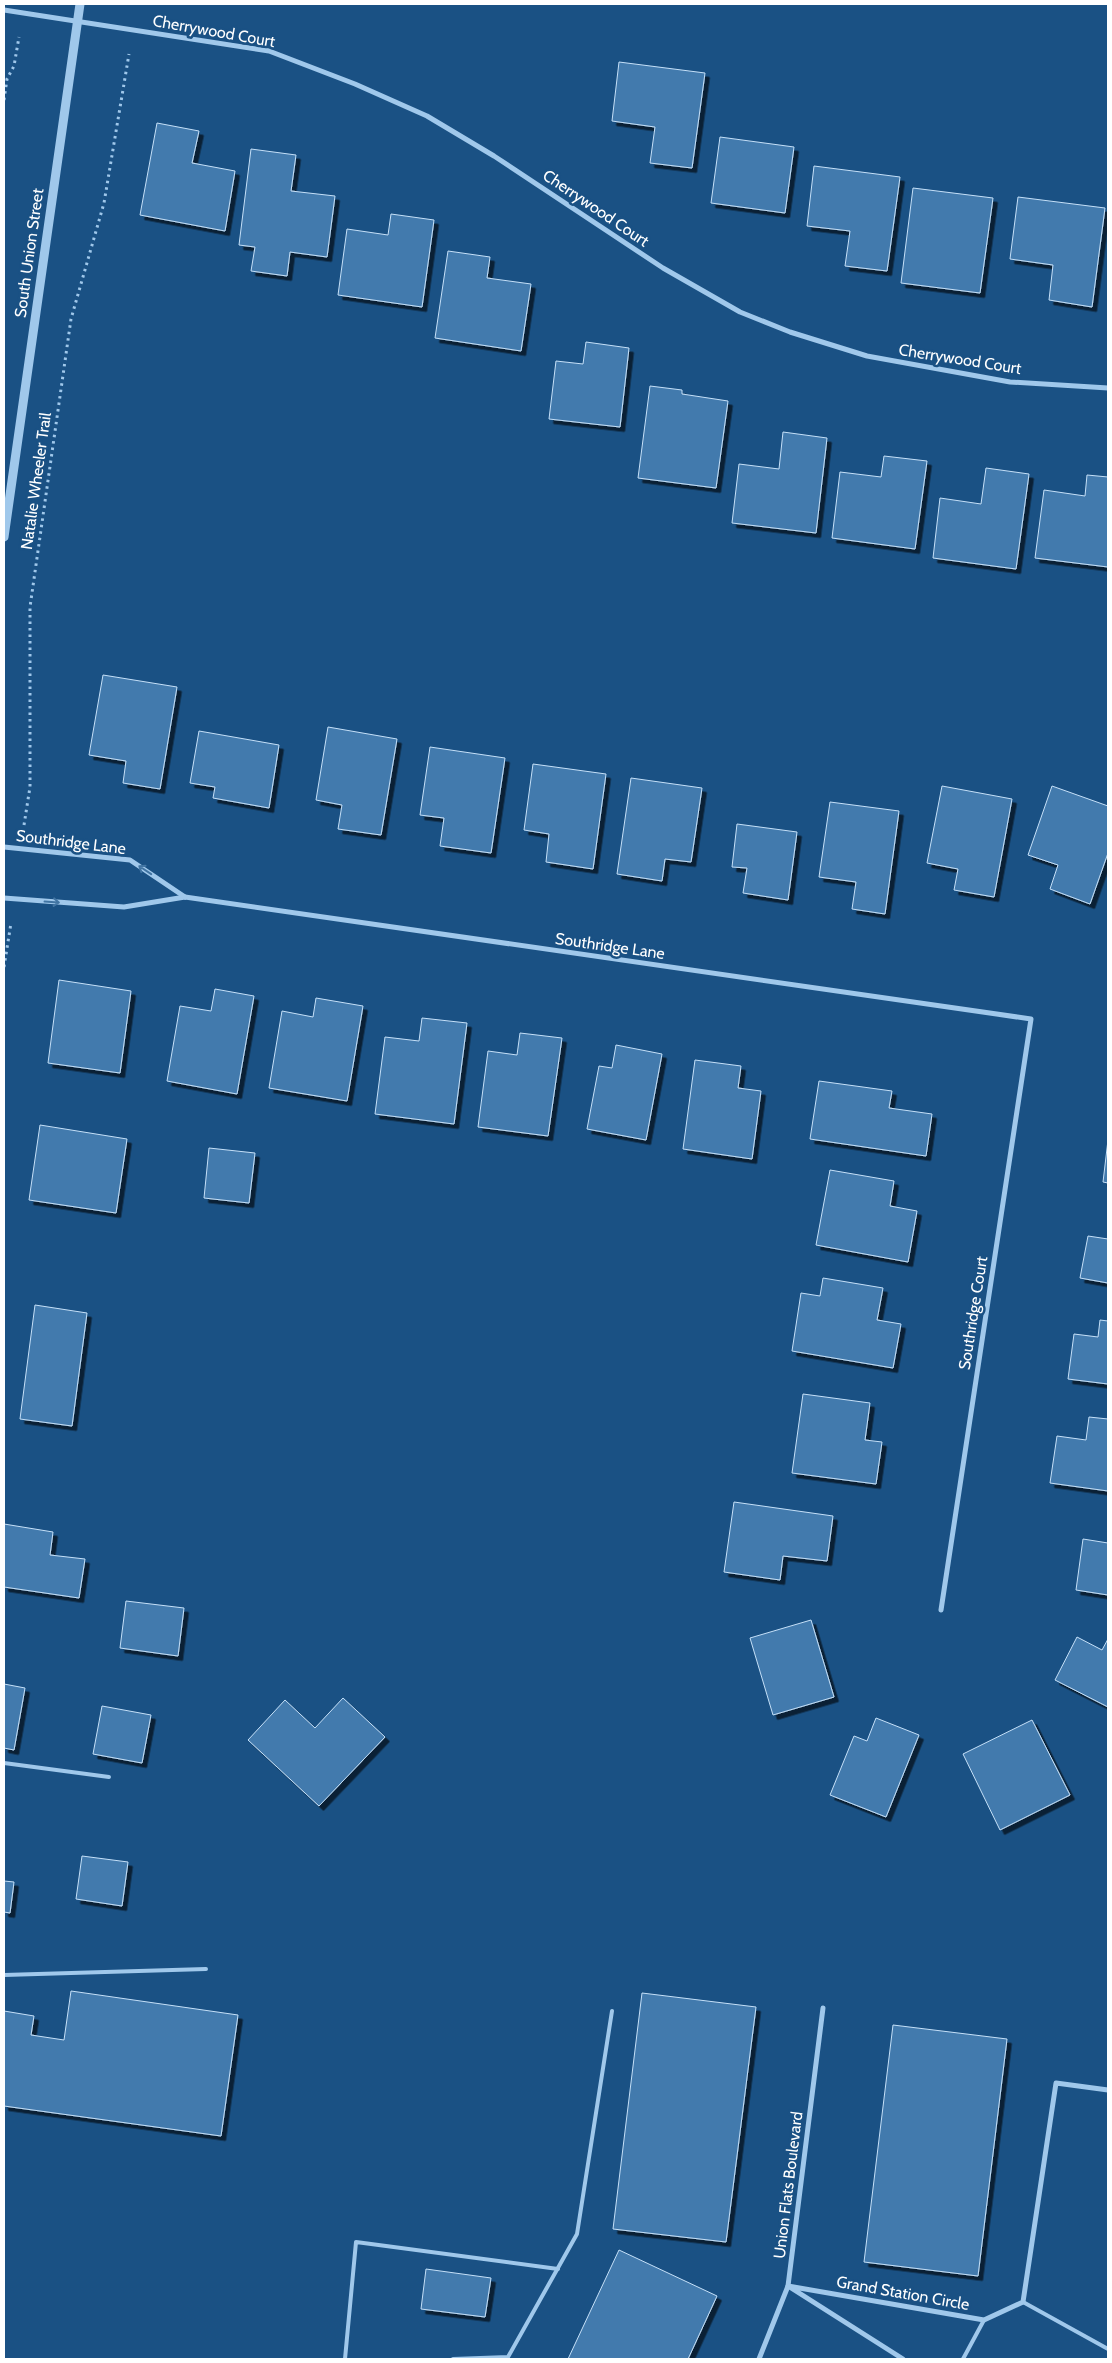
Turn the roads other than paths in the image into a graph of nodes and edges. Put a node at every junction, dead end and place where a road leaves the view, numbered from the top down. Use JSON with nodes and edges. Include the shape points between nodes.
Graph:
{"nodes":[{"id":1,"x":80,"y":4,"type":"edge"},
{"id":2,"x":4,"y":10,"type":"edge"},
{"id":3,"x":78,"y":21,"type":"junction"},
{"id":4,"x":1108,"y":388,"type":"edge"},
{"id":5,"x":4,"y":537,"type":"edge"},
{"id":6,"x":4,"y":848,"type":"edge"},
{"id":7,"x":4,"y":898,"type":"edge"},
{"id":8,"x":185,"y":898,"type":"junction"},
{"id":9,"x":1031,"y":1019,"type":"joint"},
{"id":10,"x":941,"y":1610,"type":"dead end"},
{"id":11,"x":4,"y":1763,"type":"edge"},
{"id":12,"x":109,"y":1777,"type":"dead end"},
{"id":13,"x":206,"y":1969,"type":"dead end"},
{"id":14,"x":4,"y":1975,"type":"edge"},
{"id":15,"x":823,"y":2008,"type":"dead end"},
{"id":16,"x":612,"y":2011,"type":"dead end"},
{"id":17,"x":1108,"y":2090,"type":"edge"},
{"id":18,"x":558,"y":2269,"type":"junction"},
{"id":19,"x":788,"y":2286,"type":"junction"},
{"id":20,"x":1023,"y":2302,"type":"junction"},
{"id":21,"x":984,"y":2320,"type":"junction"},
{"id":22,"x":1108,"y":2349,"type":"edge"},
{"id":23,"x":345,"y":2359,"type":"edge"},
{"id":24,"x":453,"y":2359,"type":"edge"},
{"id":25,"x":759,"y":2359,"type":"edge"},
{"id":26,"x":903,"y":2359,"type":"edge"},
{"id":27,"x":963,"y":2359,"type":"edge"}],
"edges":[{"from":1,"to":3,"type":"street","name":"South Union Street"},
{"from":2,"to":3,"type":"street","name":"Cherrywood Court"},
{"from":3,"to":4,"type":"street","name":"Cherrywood Court","via":[[269,51],[355,84],[427,116],[494,156],[663,268],[740,312],[790,332],[867,356],[1010,382]]},
{"from":3,"to":5,"type":"street","name":"South Union Street"},
{"from":8,"to":6,"type":"street","name":"Southridge Lane","one_way":true,"via":[[130,860]]},
{"from":7,"to":8,"type":"street","name":"Southridge Lane","one_way":true,"via":[[124,907]]},
{"from":8,"to":9,"type":"street","name":"Southridge Lane"},
{"from":9,"to":10,"type":"street","name":"Southridge Court"},
{"from":11,"to":12,"type":"lane"},
{"from":13,"to":14,"type":"lane"},
{"from":15,"to":19,"type":"street","name":"Union Flats Boulevard"},
{"from":16,"to":18,"type":"lane","via":[[576,2234]]},
{"from":17,"to":20,"type":"street","via":[[1056,2083]]},
{"from":18,"to":23,"type":"lane","via":[[356,2242]]},
{"from":18,"to":24,"type":"lane","via":[[508,2357]]},
{"from":19,"to":21,"type":"street","name":"Grand Station Circle"},
{"from":19,"to":25,"type":"street","name":"Union Flats Boulevard"},
{"from":19,"to":26,"type":"street","name":"Grand Station Circle"},
{"from":20,"to":21,"type":"street","name":"Grand Station Circle"},
{"from":20,"to":22,"type":"lane"},
{"from":21,"to":27,"type":"lane"}]}
